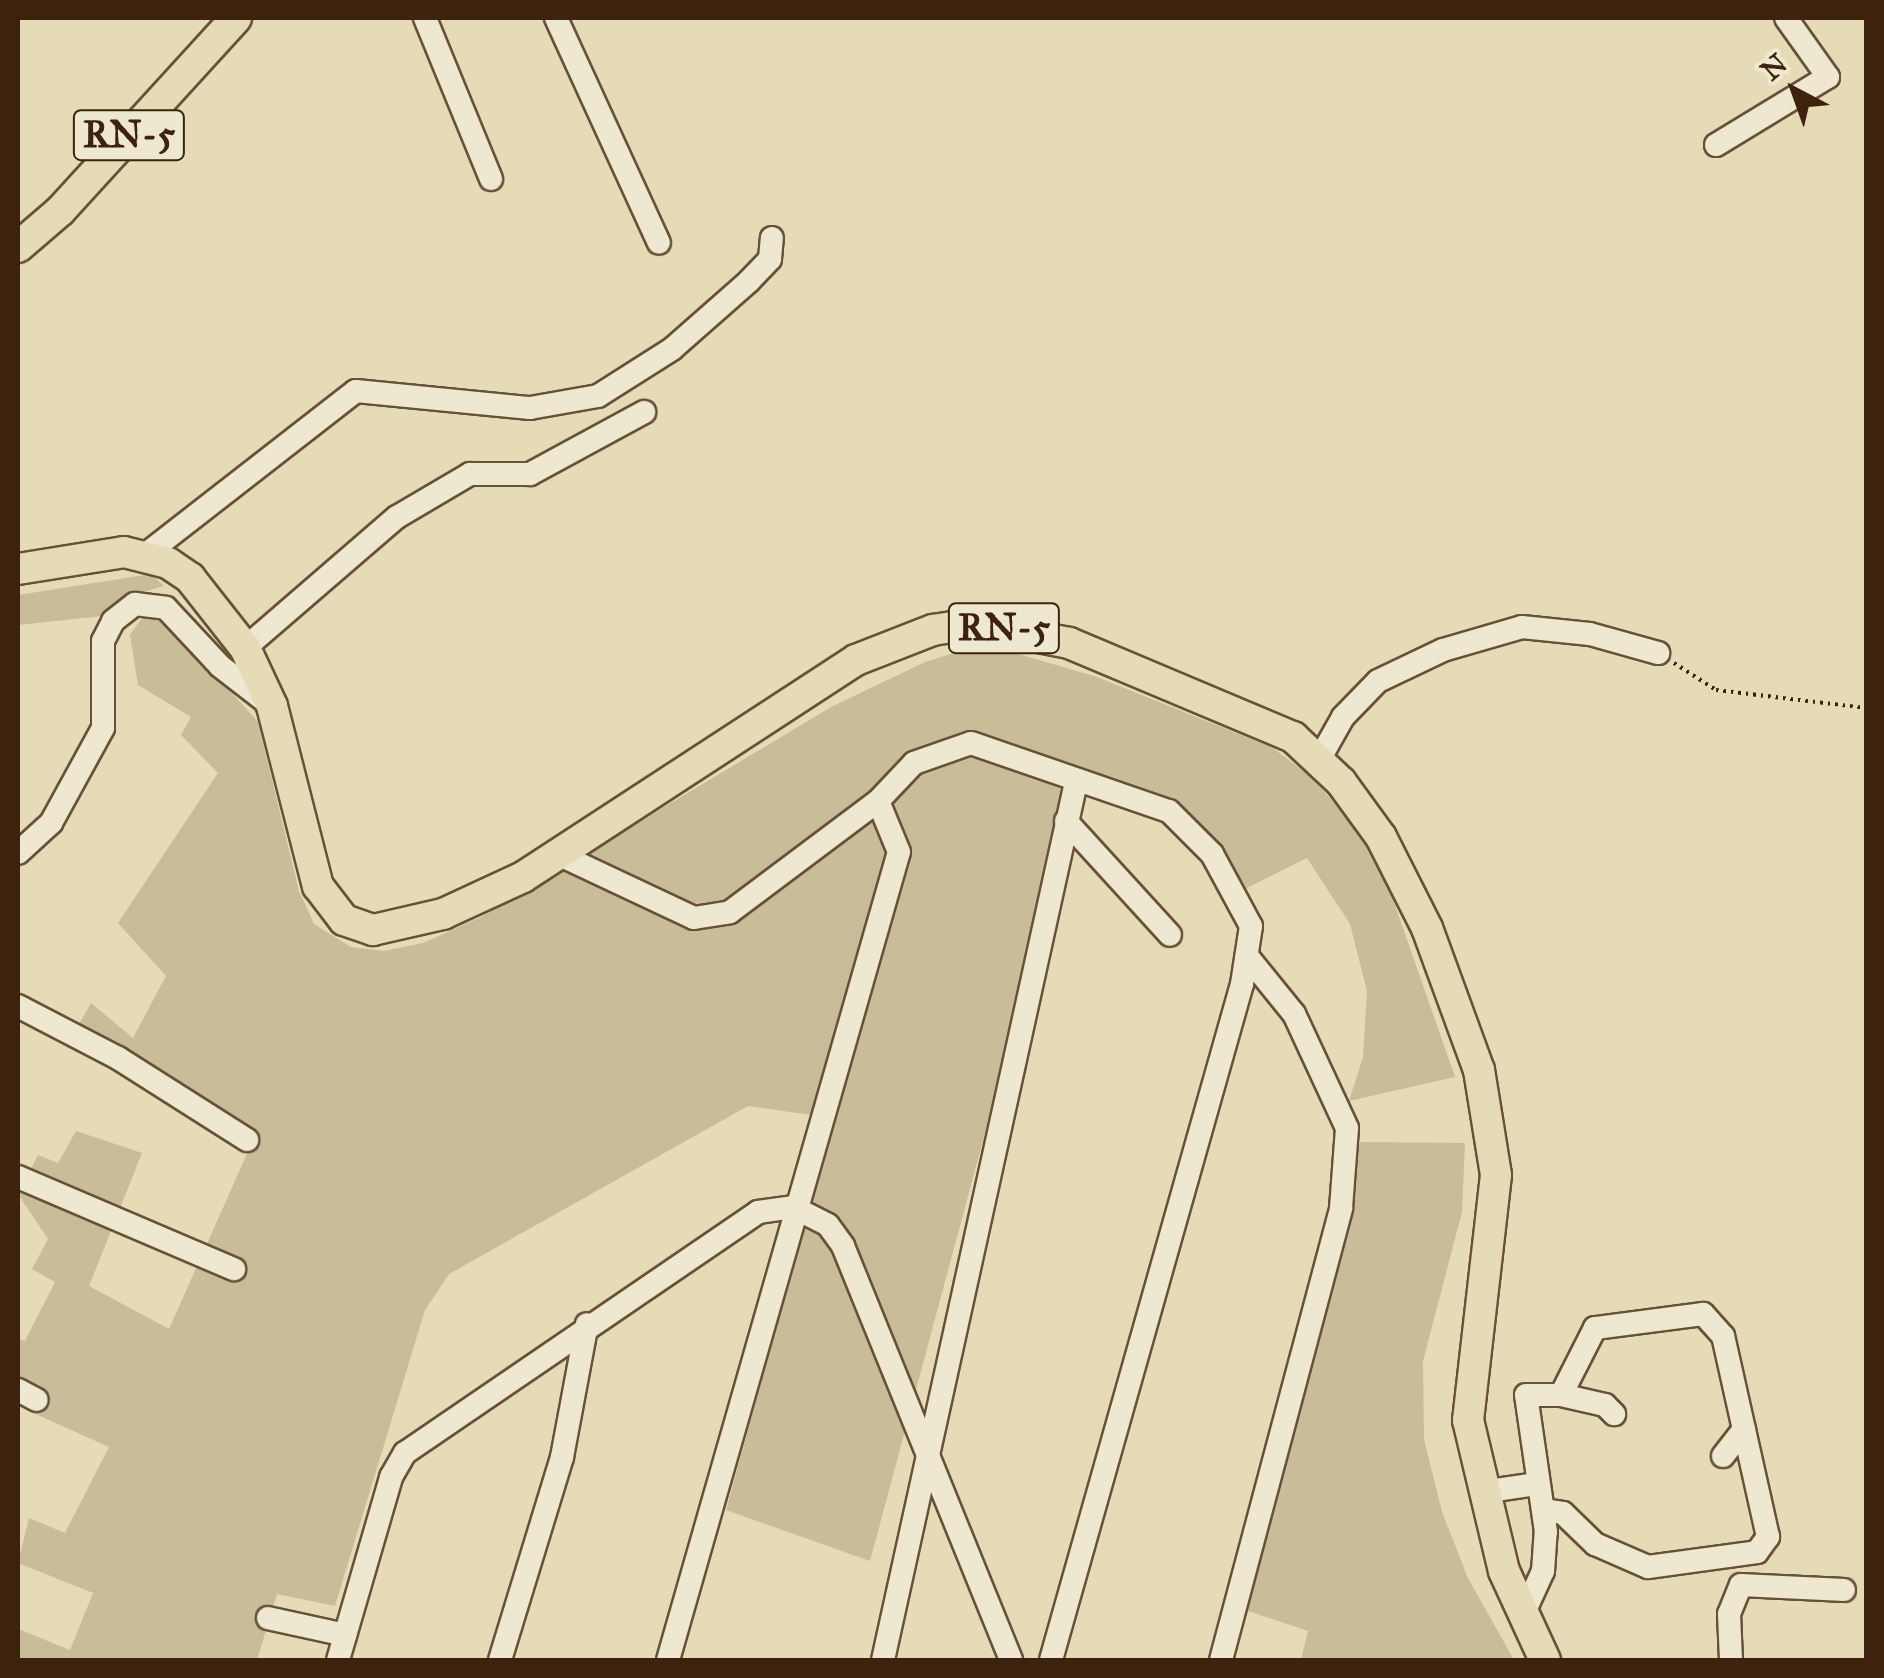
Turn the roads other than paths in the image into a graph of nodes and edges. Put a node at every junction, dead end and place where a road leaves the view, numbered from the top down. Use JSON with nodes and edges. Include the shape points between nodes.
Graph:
{"nodes":[{"id":1,"x":236,"y":18,"type":"edge"},
{"id":2,"x":425,"y":18,"type":"edge"},
{"id":3,"x":556,"y":18,"type":"edge"},
{"id":4,"x":1786,"y":18,"type":"edge"},
{"id":5,"x":1716,"y":145,"type":"dead end"},
{"id":6,"x":490,"y":179,"type":"dead end"},
{"id":7,"x":772,"y":238,"type":"dead end"},
{"id":8,"x":659,"y":243,"type":"dead end"},
{"id":9,"x":18,"y":247,"type":"edge"},
{"id":10,"x":644,"y":412,"type":"dead end"},
{"id":11,"x":145,"y":555,"type":"junction"},
{"id":12,"x":18,"y":569,"type":"edge"},
{"id":13,"x":245,"y":648,"type":"junction"},
{"id":14,"x":1658,"y":653,"type":"road end"},
{"id":15,"x":272,"y":706,"type":"junction"},
{"id":16,"x":1320,"y":758,"type":"junction"},
{"id":17,"x":1076,"y":782,"type":"junction"},
{"id":18,"x":878,"y":802,"type":"junction"},
{"id":19,"x":1066,"y":821,"type":"junction"},
{"id":20,"x":18,"y":853,"type":"edge"},
{"id":21,"x":560,"y":855,"type":"junction"},
{"id":22,"x":1170,"y":935,"type":"dead end"},
{"id":23,"x":1247,"y":956,"type":"junction"},
{"id":24,"x":18,"y":1006,"type":"edge"},
{"id":25,"x":247,"y":1140,"type":"dead end"},
{"id":26,"x":18,"y":1177,"type":"edge"},
{"id":27,"x":793,"y":1208,"type":"junction"},
{"id":28,"x":234,"y":1269,"type":"dead end"},
{"id":29,"x":587,"y":1324,"type":"junction"},
{"id":30,"x":1561,"y":1394,"type":"junction"},
{"id":31,"x":1614,"y":1414,"type":"dead end"},
{"id":32,"x":1744,"y":1429,"type":"junction"},
{"id":33,"x":1723,"y":1456,"type":"dead end"},
{"id":34,"x":924,"y":1459,"type":"junction"},
{"id":35,"x":1537,"y":1484,"type":"junction"},
{"id":36,"x":1482,"y":1492,"type":"junction"},
{"id":37,"x":1544,"y":1510,"type":"junction"},
{"id":38,"x":1844,"y":1590,"type":"dead end"},
{"id":39,"x":1522,"y":1617,"type":"junction"},
{"id":40,"x":268,"y":1618,"type":"dead end"},
{"id":41,"x":344,"y":1636,"type":"junction"},
{"id":42,"x":338,"y":1660,"type":"edge"},
{"id":43,"x":500,"y":1660,"type":"edge"},
{"id":44,"x":668,"y":1660,"type":"edge"},
{"id":45,"x":883,"y":1660,"type":"edge"},
{"id":46,"x":1011,"y":1660,"type":"edge"},
{"id":47,"x":1050,"y":1660,"type":"edge"},
{"id":48,"x":1221,"y":1660,"type":"edge"},
{"id":49,"x":1545,"y":1660,"type":"edge"},
{"id":50,"x":1731,"y":1660,"type":"edge"}],
"edges":[{"from":1,"to":9,"type":"main road","number":"RN-5","via":[[60,211]]},
{"from":2,"to":6,"type":"street"},
{"from":3,"to":8,"type":"street"},
{"from":4,"to":5,"type":"street","via":[[1828,78]]},
{"from":7,"to":11,"type":"street","via":[[770,259],[749,282],[672,348],[598,396],[530,408],[356,391]]},
{"from":10,"to":13,"type":"street","via":[[530,474],[488,472],[455,483],[397,518]]},
{"from":11,"to":12,"type":"main road","number":"RN-5","via":[[80,555]]},
{"from":11,"to":13,"type":"main road","number":"RN-5","via":[[190,578]]},
{"from":13,"to":15,"type":"main road","number":"RN-5"},
{"from":14,"to":16,"type":"street","via":[[1590,634],[1522,627],[1443,650],[1378,680],[1342,717]]},
{"from":15,"to":20,"type":"street","via":[[220,666],[166,608],[136,604],[114,621],[103,641],[103,728],[51,823]]},
{"from":15,"to":21,"type":"main road","number":"RN-5","via":[[318,886],[351,924],[373,930],[443,914]]},
{"from":16,"to":21,"type":"main road","number":"RN-5","via":[[1293,737],[1124,662],[1069,643],[972,624],[906,638],[856,660]]},
{"from":16,"to":36,"type":"main road","number":"RN-5","via":[[1372,823],[1427,928],[1493,1126],[1494,1222],[1469,1368],[1468,1420]]},
{"from":17,"to":18,"type":"street","via":[[971,743],[914,764]]},
{"from":17,"to":19,"type":"street"},
{"from":17,"to":23,"type":"street","via":[[1169,811],[1212,854],[1250,926]]},
{"from":18,"to":21,"type":"street","via":[[730,912],[694,918]]},
{"from":18,"to":27,"type":"street","via":[[900,852]]},
{"from":19,"to":22,"type":"street"},
{"from":19,"to":34,"type":"street"},
{"from":23,"to":47,"type":"street"},
{"from":23,"to":48,"type":"street","via":[[1294,1014],[1346,1128],[1341,1208]]},
{"from":24,"to":25,"type":"street","via":[[118,1058]]},
{"from":26,"to":28,"type":"street"},
{"from":27,"to":29,"type":"street","via":[[758,1212]]},
{"from":27,"to":34,"type":"street","via":[[828,1225],[844,1246]]},
{"from":27,"to":44,"type":"street"},
{"from":29,"to":41,"type":"street","via":[[405,1454],[391,1477]]},
{"from":29,"to":43,"type":"street","via":[[562,1457]]},
{"from":30,"to":31,"type":"street"},
{"from":30,"to":32,"type":"street","via":[[1595,1328],[1704,1314],[1723,1336]]},
{"from":30,"to":35,"type":"street","via":[[1526,1395]]},
{"from":32,"to":33,"type":"street"},
{"from":32,"to":37,"type":"street","via":[[1768,1529],[1757,1552],[1648,1566],[1595,1544],[1563,1513]]},
{"from":34,"to":45,"type":"street"},
{"from":34,"to":46,"type":"street"},
{"from":35,"to":36,"type":"street"},
{"from":35,"to":37,"type":"street"},
{"from":36,"to":39,"type":"main road","number":"RN-5"},
{"from":37,"to":39,"type":"street","via":[[1543,1571]]},
{"from":38,"to":50,"type":"street","via":[[1741,1585],[1729,1614]]},
{"from":39,"to":49,"type":"main road","number":"RN-5"},
{"from":40,"to":41,"type":"street"},
{"from":41,"to":42,"type":"street"}]}
